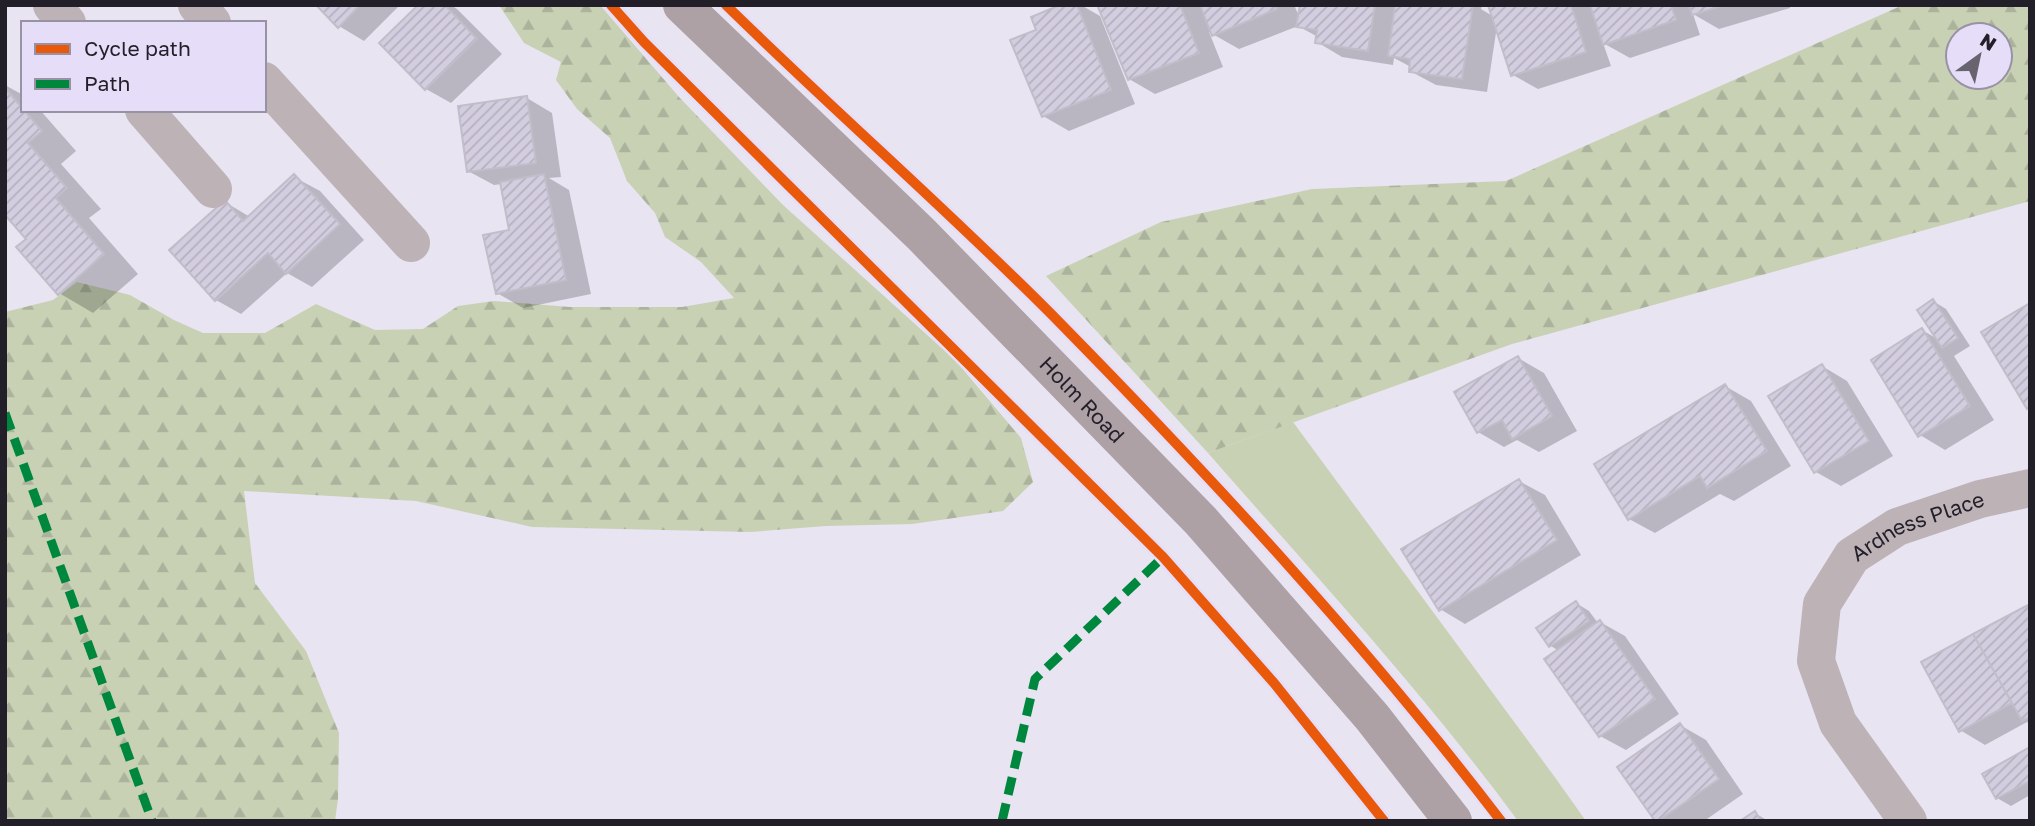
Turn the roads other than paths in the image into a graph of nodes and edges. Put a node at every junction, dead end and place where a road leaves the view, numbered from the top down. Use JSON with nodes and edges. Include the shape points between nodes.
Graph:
{"nodes":[{"id":1,"x":52,"y":5,"type":"edge"},
{"id":2,"x":197,"y":5,"type":"edge"},
{"id":3,"x":682,"y":5,"type":"edge"},
{"id":4,"x":65,"y":21,"type":"edge"},
{"id":5,"x":210,"y":21,"type":"edge"},
{"id":6,"x":266,"y":83,"type":"edge"},
{"id":7,"x":146,"y":112,"type":"edge"},
{"id":8,"x":213,"y":189,"type":"dead end"},
{"id":9,"x":411,"y":243,"type":"dead end"},
{"id":10,"x":2030,"y":488,"type":"edge"},
{"id":11,"x":1453,"y":821,"type":"edge"},
{"id":12,"x":1908,"y":821,"type":"edge"}],
"edges":[{"from":1,"to":4,"type":"street"},
{"from":2,"to":5,"type":"street"},
{"from":3,"to":11,"type":"main road","name":"Holm Road","via":[[921,234],[1201,521],[1372,717]]},
{"from":6,"to":9,"type":"street"},
{"from":7,"to":8,"type":"street"},
{"from":10,"to":12,"type":"street","name":"Ardness Place","via":[[1980,499],[1897,527],[1852,555],[1822,604],[1816,661],[1838,723]]}]}
